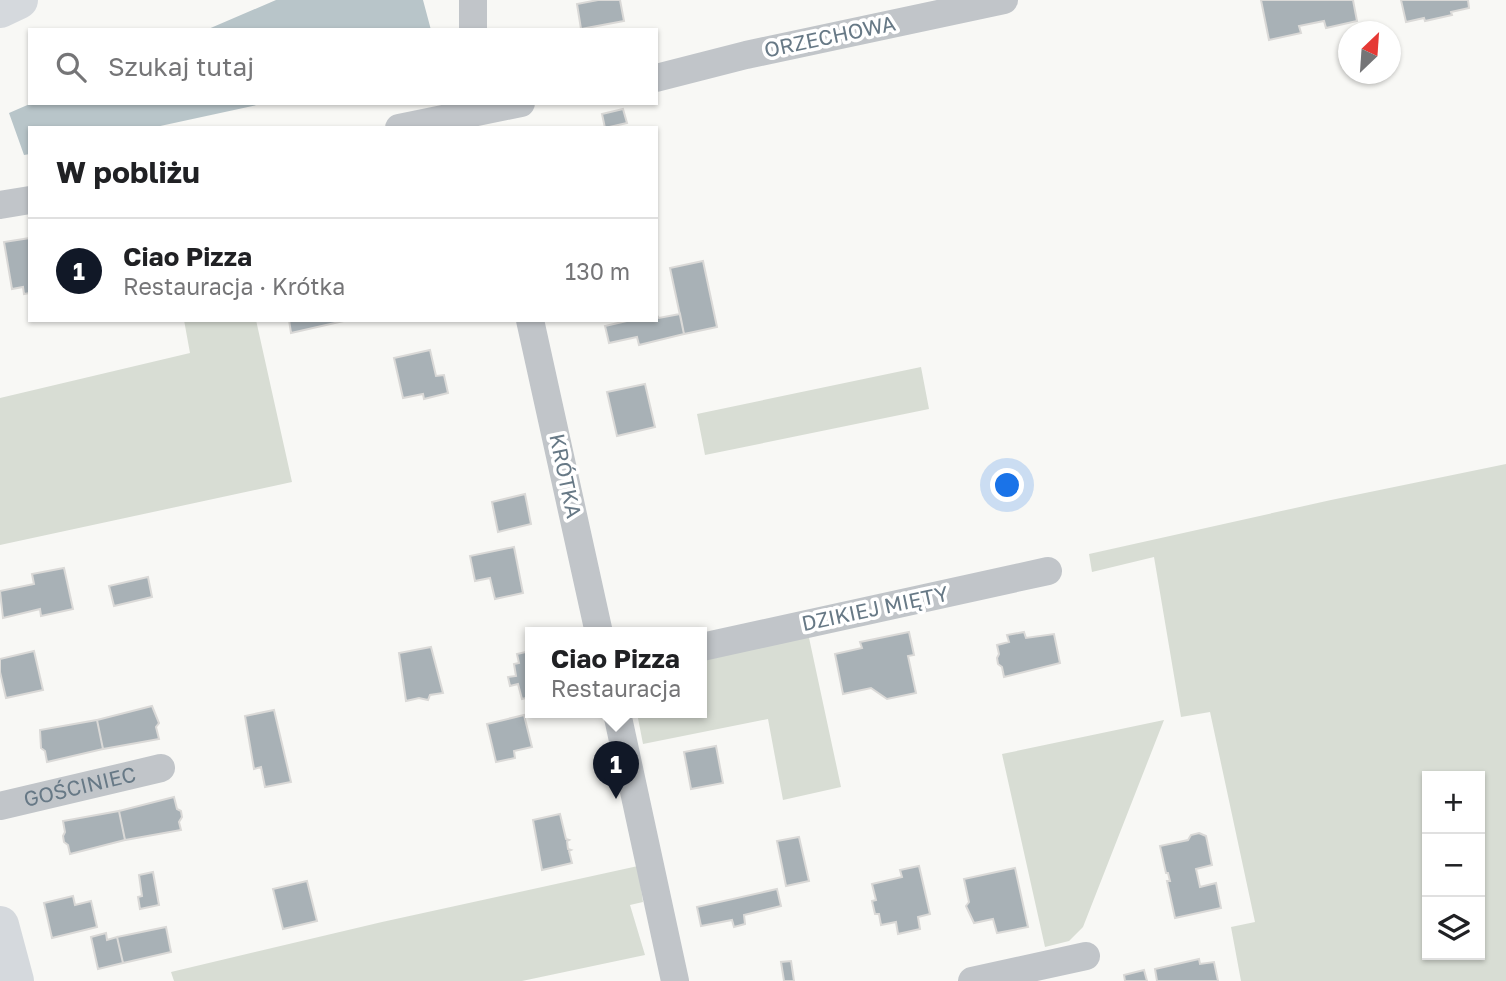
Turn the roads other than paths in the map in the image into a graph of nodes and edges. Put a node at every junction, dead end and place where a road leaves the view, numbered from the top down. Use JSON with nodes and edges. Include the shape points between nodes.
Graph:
{"nodes":[{"id":1,"x":19,"y":0,"type":"edge"},
{"id":2,"x":473,"y":0,"type":"edge"},
{"id":3,"x":1004,"y":0,"type":"edge"},
{"id":4,"x":0,"y":9,"type":"edge"},
{"id":5,"x":473,"y":28,"type":"edge"},
{"id":6,"x":658,"y":77,"type":"edge"},
{"id":7,"x":514,"y":105,"type":"edge"},
{"id":8,"x":485,"y":114,"type":"edge"},
{"id":9,"x":411,"y":126,"type":"edge"},
{"id":10,"x":28,"y":200,"type":"edge"},
{"id":11,"x":0,"y":205,"type":"edge"},
{"id":12,"x":530,"y":322,"type":"edge"},
{"id":13,"x":1048,"y":571,"type":"dead end"},
{"id":14,"x":598,"y":627,"type":"edge"},
{"id":15,"x":707,"y":646,"type":"edge"},
{"id":16,"x":618,"y":718,"type":"edge"},
{"id":17,"x":161,"y":768,"type":"dead end"},
{"id":18,"x":0,"y":806,"type":"edge"},
{"id":19,"x":0,"y":925,"type":"edge"},
{"id":20,"x":1086,"y":956,"type":"dead end"},
{"id":21,"x":15,"y":981,"type":"edge"},
{"id":22,"x":675,"y":981,"type":"edge"},
{"id":23,"x":972,"y":981,"type":"edge"}],
"edges":[{"from":1,"to":4,"type":"main road"},
{"from":2,"to":5,"type":"street"},
{"from":3,"to":6,"type":"street","name":"ORZECHOWA"},
{"from":7,"to":8,"type":"street"},
{"from":8,"to":9,"type":"street"},
{"from":10,"to":11,"type":"street"},
{"from":12,"to":14,"type":"street","name":"KRÓTKA"},
{"from":13,"to":15,"type":"street","name":"DZIKIEJ MIĘTY"},
{"from":16,"to":22,"type":"street"},
{"from":17,"to":18,"type":"street","name":"GOŚCINIEC"},
{"from":19,"to":21,"type":"main road"},
{"from":20,"to":23,"type":"street"}]}
